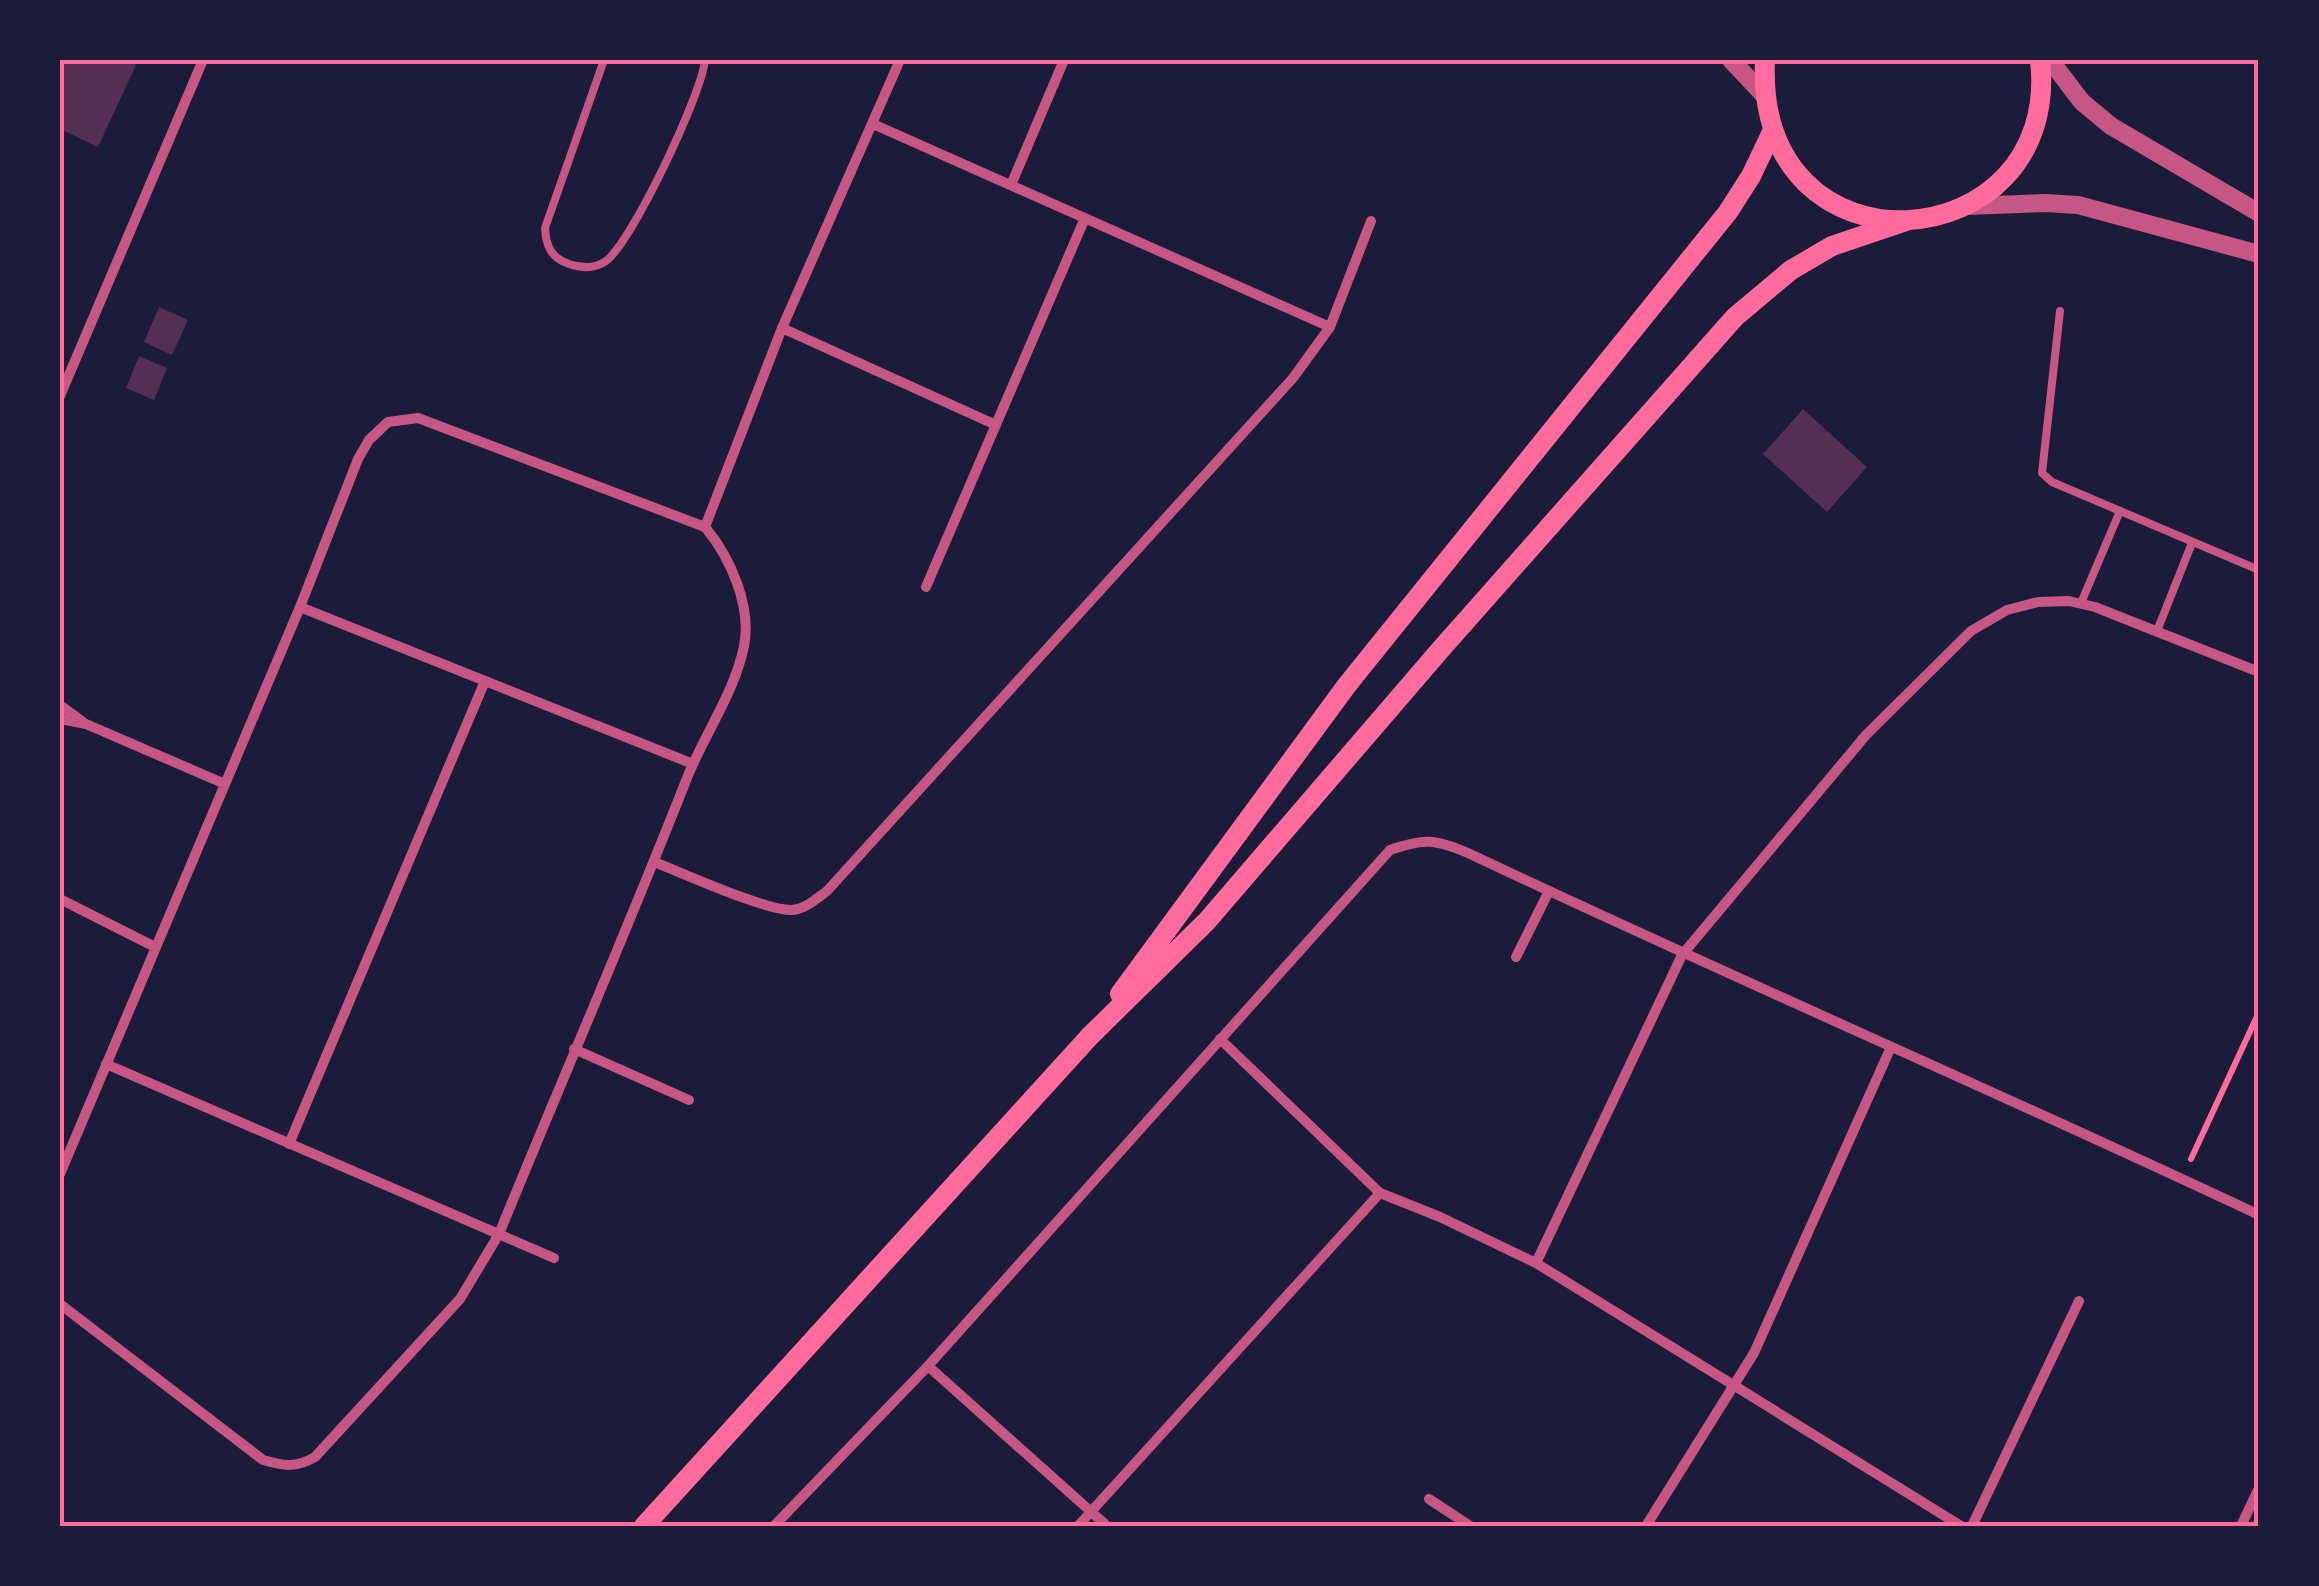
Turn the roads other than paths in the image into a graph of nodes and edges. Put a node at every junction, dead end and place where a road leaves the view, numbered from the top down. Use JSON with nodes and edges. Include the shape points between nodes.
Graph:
{"nodes":[{"id":1,"x":203,"y":60,"type":"edge"},
{"id":2,"x":604,"y":60,"type":"edge"},
{"id":3,"x":705,"y":60,"type":"edge"},
{"id":4,"x":900,"y":60,"type":"edge"},
{"id":5,"x":1064,"y":60,"type":"edge"},
{"id":6,"x":1731,"y":60,"type":"edge"},
{"id":7,"x":1764,"y":60,"type":"edge"},
{"id":8,"x":2040,"y":60,"type":"edge"},
{"id":9,"x":2050,"y":60,"type":"edge"},
{"id":10,"x":1763,"y":94,"type":"junction"},
{"id":11,"x":873,"y":124,"type":"junction"},
{"id":12,"x":1772,"y":132,"type":"junction"},
{"id":13,"x":1011,"y":185,"type":"junction"},
{"id":14,"x":1965,"y":206,"type":"junction"},
{"id":15,"x":2259,"y":213,"type":"edge"},
{"id":16,"x":1085,"y":218,"type":"junction"},
{"id":17,"x":1372,"y":222,"type":"dead end"},
{"id":18,"x":1906,"y":222,"type":"junction"},
{"id":19,"x":2259,"y":254,"type":"edge"},
{"id":20,"x":2060,"y":311,"type":"dead end"},
{"id":21,"x":1330,"y":327,"type":"junction"},
{"id":22,"x":782,"y":328,"type":"junction"},
{"id":23,"x":62,"y":394,"type":"edge"},
{"id":24,"x":996,"y":425,"type":"junction"},
{"id":25,"x":2120,"y":511,"type":"junction"},
{"id":26,"x":705,"y":527,"type":"junction"},
{"id":27,"x":2192,"y":543,"type":"junction"},
{"id":28,"x":2259,"y":570,"type":"edge"},
{"id":29,"x":926,"y":587,"type":"dead end"},
{"id":30,"x":2082,"y":604,"type":"junction"},
{"id":31,"x":300,"y":607,"type":"junction"},
{"id":32,"x":2156,"y":631,"type":"junction"},
{"id":33,"x":2259,"y":672,"type":"edge"},
{"id":34,"x":484,"y":681,"type":"junction"},
{"id":35,"x":60,"y":705,"type":"edge"},
{"id":36,"x":60,"y":719,"type":"edge"},
{"id":37,"x":86,"y":724,"type":"junction"},
{"id":38,"x":693,"y":764,"type":"junction"},
{"id":39,"x":225,"y":784,"type":"junction"},
{"id":40,"x":654,"y":862,"type":"junction"},
{"id":41,"x":1549,"y":891,"type":"junction"},
{"id":42,"x":60,"y":898,"type":"edge"},
{"id":43,"x":156,"y":947,"type":"junction"},
{"id":44,"x":1682,"y":954,"type":"junction"},
{"id":45,"x":1516,"y":957,"type":"dead end"},
{"id":46,"x":1090,"y":1036,"type":"junction"},
{"id":47,"x":1220,"y":1039,"type":"junction"},
{"id":48,"x":1892,"y":1047,"type":"junction"},
{"id":49,"x":574,"y":1049,"type":"junction"},
{"id":50,"x":106,"y":1064,"type":"junction"},
{"id":51,"x":689,"y":1100,"type":"dead end"},
{"id":52,"x":60,"y":1135,"type":"edge"},
{"id":53,"x":74,"y":1141,"type":"junction"},
{"id":54,"x":289,"y":1144,"type":"junction"},
{"id":55,"x":60,"y":1174,"type":"edge"},
{"id":56,"x":1380,"y":1193,"type":"junction"},
{"id":57,"x":2259,"y":1215,"type":"edge"},
{"id":58,"x":498,"y":1234,"type":"junction"},
{"id":59,"x":554,"y":1258,"type":"dead end"},
{"id":60,"x":1536,"y":1262,"type":"junction"},
{"id":61,"x":2079,"y":1301,"type":"dead end"},
{"id":62,"x":60,"y":1304,"type":"edge"},
{"id":63,"x":928,"y":1366,"type":"junction"},
{"id":64,"x":1734,"y":1385,"type":"junction"},
{"id":65,"x":2259,"y":1488,"type":"edge"},
{"id":66,"x":1429,"y":1499,"type":"dead end"},
{"id":67,"x":1091,"y":1511,"type":"junction"},
{"id":68,"x":644,"y":1526,"type":"edge"},
{"id":69,"x":774,"y":1526,"type":"edge"},
{"id":70,"x":1078,"y":1526,"type":"edge"},
{"id":71,"x":1107,"y":1526,"type":"edge"},
{"id":72,"x":1470,"y":1526,"type":"edge"},
{"id":73,"x":1646,"y":1526,"type":"edge"},
{"id":74,"x":1961,"y":1526,"type":"edge"},
{"id":75,"x":1972,"y":1526,"type":"edge"},
{"id":76,"x":2241,"y":1526,"type":"edge"}],
"edges":[{"from":1,"to":23,"type":"street"},
{"from":2,"to":3,"type":"lane","via":[[546,228],[556,258],[587,268],[619,248],[686,122]]},
{"from":4,"to":11,"type":"street"},
{"from":5,"to":13,"type":"street"},
{"from":6,"to":10,"type":"street"},
{"from":7,"to":10,"type":"main road"},
{"from":8,"to":14,"type":"main road","via":[[2037,121],[2021,156]]},
{"from":9,"to":15,"type":"street","via":[[2082,102],[2112,126]]},
{"from":10,"to":12,"type":"main road"},
{"from":11,"to":13,"type":"street"},
{"from":11,"to":22,"type":"street"},
{"from":12,"to":18,"type":"main road","via":[[1793,169],[1824,198],[1864,216]]},
{"from":12,"to":46,"type":"main road","via":[[1728,212],[1348,685]]},
{"from":13,"to":16,"type":"street"},
{"from":14,"to":18,"type":"main road"},
{"from":14,"to":19,"type":"street","via":[[2078,206]]},
{"from":16,"to":21,"type":"street"},
{"from":16,"to":24,"type":"street"},
{"from":17,"to":21,"type":"street"},
{"from":18,"to":46,"type":"main road","via":[[1832,246],[1790,270],[1735,317],[1207,920]]},
{"from":20,"to":25,"type":"lane","via":[[2042,473]]},
{"from":21,"to":40,"type":"street","via":[[1292,378],[827,891],[791,910]]},
{"from":22,"to":24,"type":"street"},
{"from":22,"to":26,"type":"street"},
{"from":24,"to":29,"type":"street"},
{"from":25,"to":27,"type":"lane"},
{"from":25,"to":30,"type":"lane"},
{"from":26,"to":31,"type":"street","via":[[418,418],[402,418],[380,428],[358,459]]},
{"from":26,"to":38,"type":"street","via":[[720,545],[746,626],[737,667]]},
{"from":27,"to":28,"type":"lane"},
{"from":27,"to":32,"type":"lane"},
{"from":30,"to":32,"type":"street"},
{"from":30,"to":44,"type":"street","via":[[2038,602],[1970,631],[1866,735]]},
{"from":31,"to":34,"type":"street"},
{"from":31,"to":39,"type":"street"},
{"from":32,"to":33,"type":"street"},
{"from":34,"to":38,"type":"street"},
{"from":34,"to":54,"type":"street"},
{"from":35,"to":37,"type":"street"},
{"from":36,"to":37,"type":"street"},
{"from":37,"to":39,"type":"street"},
{"from":38,"to":40,"type":"street"},
{"from":39,"to":43,"type":"street"},
{"from":40,"to":49,"type":"street"},
{"from":41,"to":44,"type":"street"},
{"from":41,"to":45,"type":"street"},
{"from":41,"to":47,"type":"street","via":[[1438,840],[1390,850]]},
{"from":42,"to":43,"type":"street"},
{"from":43,"to":50,"type":"street"},
{"from":44,"to":48,"type":"street"},
{"from":44,"to":60,"type":"street"},
{"from":46,"to":68,"type":"main road"},
{"from":47,"to":56,"type":"street"},
{"from":47,"to":63,"type":"street"},
{"from":48,"to":57,"type":"street"},
{"from":48,"to":64,"type":"street"},
{"from":49,"to":51,"type":"street"},
{"from":49,"to":58,"type":"street"},
{"from":50,"to":53,"type":"street"},
{"from":50,"to":54,"type":"street"},
{"from":52,"to":53,"type":"street"},
{"from":53,"to":55,"type":"street"},
{"from":54,"to":58,"type":"street"},
{"from":56,"to":60,"type":"street"},
{"from":56,"to":67,"type":"street"},
{"from":58,"to":59,"type":"street"},
{"from":58,"to":62,"type":"street","via":[[460,1299],[302,1465],[263,1460]]},
{"from":60,"to":64,"type":"street"},
{"from":61,"to":75,"type":"street"},
{"from":63,"to":67,"type":"street"},
{"from":63,"to":69,"type":"street"},
{"from":64,"to":73,"type":"street"},
{"from":64,"to":74,"type":"street"},
{"from":65,"to":76,"type":"street"},
{"from":66,"to":72,"type":"street"},
{"from":67,"to":70,"type":"street"},
{"from":67,"to":71,"type":"street"}]}
